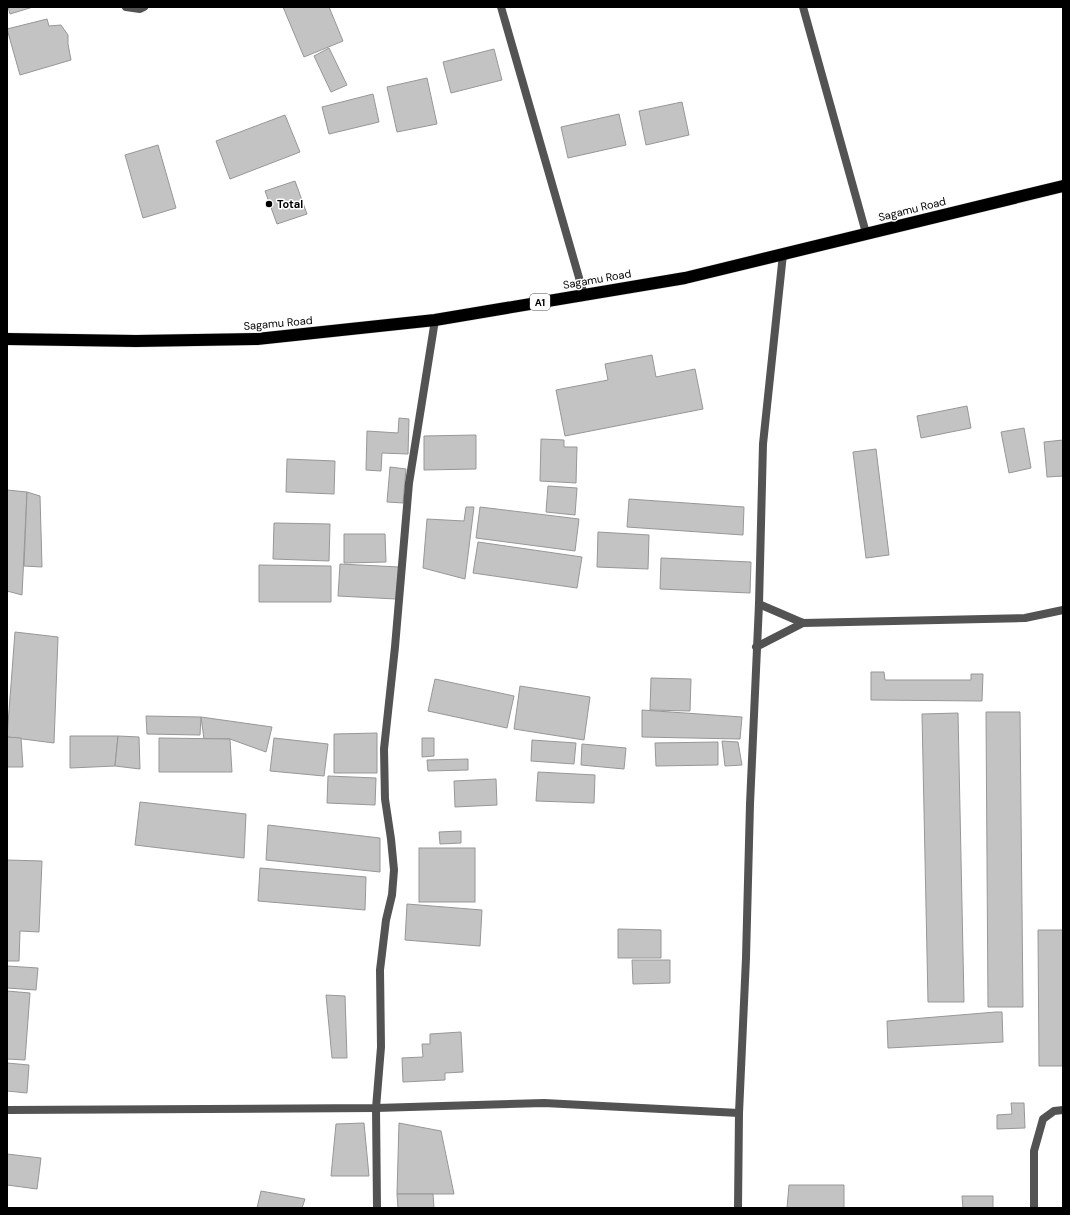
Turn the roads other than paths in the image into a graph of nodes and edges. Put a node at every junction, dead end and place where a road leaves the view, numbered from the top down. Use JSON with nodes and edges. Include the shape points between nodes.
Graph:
{"nodes":[{"id":1,"x":126,"y":7,"type":"edge"},
{"id":2,"x":144,"y":7,"type":"edge"},
{"id":3,"x":501,"y":7,"type":"edge"},
{"id":4,"x":803,"y":7,"type":"edge"},
{"id":5,"x":1063,"y":186,"type":"edge"},
{"id":6,"x":866,"y":233,"type":"junction"},
{"id":7,"x":783,"y":254,"type":"junction"},
{"id":8,"x":584,"y":295,"type":"junction"},
{"id":9,"x":435,"y":320,"type":"junction"},
{"id":10,"x":7,"y":339,"type":"edge"},
{"id":11,"x":759,"y":604,"type":"junction"},
{"id":12,"x":1063,"y":610,"type":"edge"},
{"id":13,"x":803,"y":623,"type":"junction"},
{"id":14,"x":756,"y":648,"type":"junction"},
{"id":15,"x":376,"y":1108,"type":"junction"},
{"id":16,"x":7,"y":1110,"type":"edge"},
{"id":17,"x":1063,"y":1110,"type":"edge"},
{"id":18,"x":739,"y":1113,"type":"junction"},
{"id":19,"x":377,"y":1208,"type":"edge"},
{"id":20,"x":738,"y":1208,"type":"edge"},
{"id":21,"x":1034,"y":1208,"type":"edge"}],
"edges":[{"from":1,"to":2,"type":"street"},
{"from":3,"to":8,"type":"street"},
{"from":4,"to":6,"type":"street"},
{"from":5,"to":6,"type":"highway","name":"Sagamu Road","number":"A1"},
{"from":6,"to":7,"type":"highway","name":"Sagamu Road","number":"A1"},
{"from":7,"to":8,"type":"highway","name":"Sagamu Road","number":"A1","via":[[685,278]]},
{"from":7,"to":11,"type":"street","via":[[763,444]]},
{"from":8,"to":9,"type":"highway","name":"Sagamu Road","number":"A1"},
{"from":9,"to":10,"type":"highway","name":"Sagamu Road","number":"A1","via":[[257,339]]},
{"from":9,"to":15,"type":"street","via":[[409,483],[384,748],[385,800],[394,870],[380,970],[381,1047]]},
{"from":11,"to":13,"type":"street"},
{"from":11,"to":14,"type":"street"},
{"from":12,"to":13,"type":"street","via":[[1025,618]]},
{"from":13,"to":14,"type":"street"},
{"from":14,"to":18,"type":"street"},
{"from":15,"to":16,"type":"street"},
{"from":15,"to":18,"type":"street","via":[[544,1103]]},
{"from":15,"to":19,"type":"street"},
{"from":17,"to":21,"type":"street","via":[[1054,1111],[1043,1119],[1034,1151]]},
{"from":18,"to":20,"type":"street"}]}
